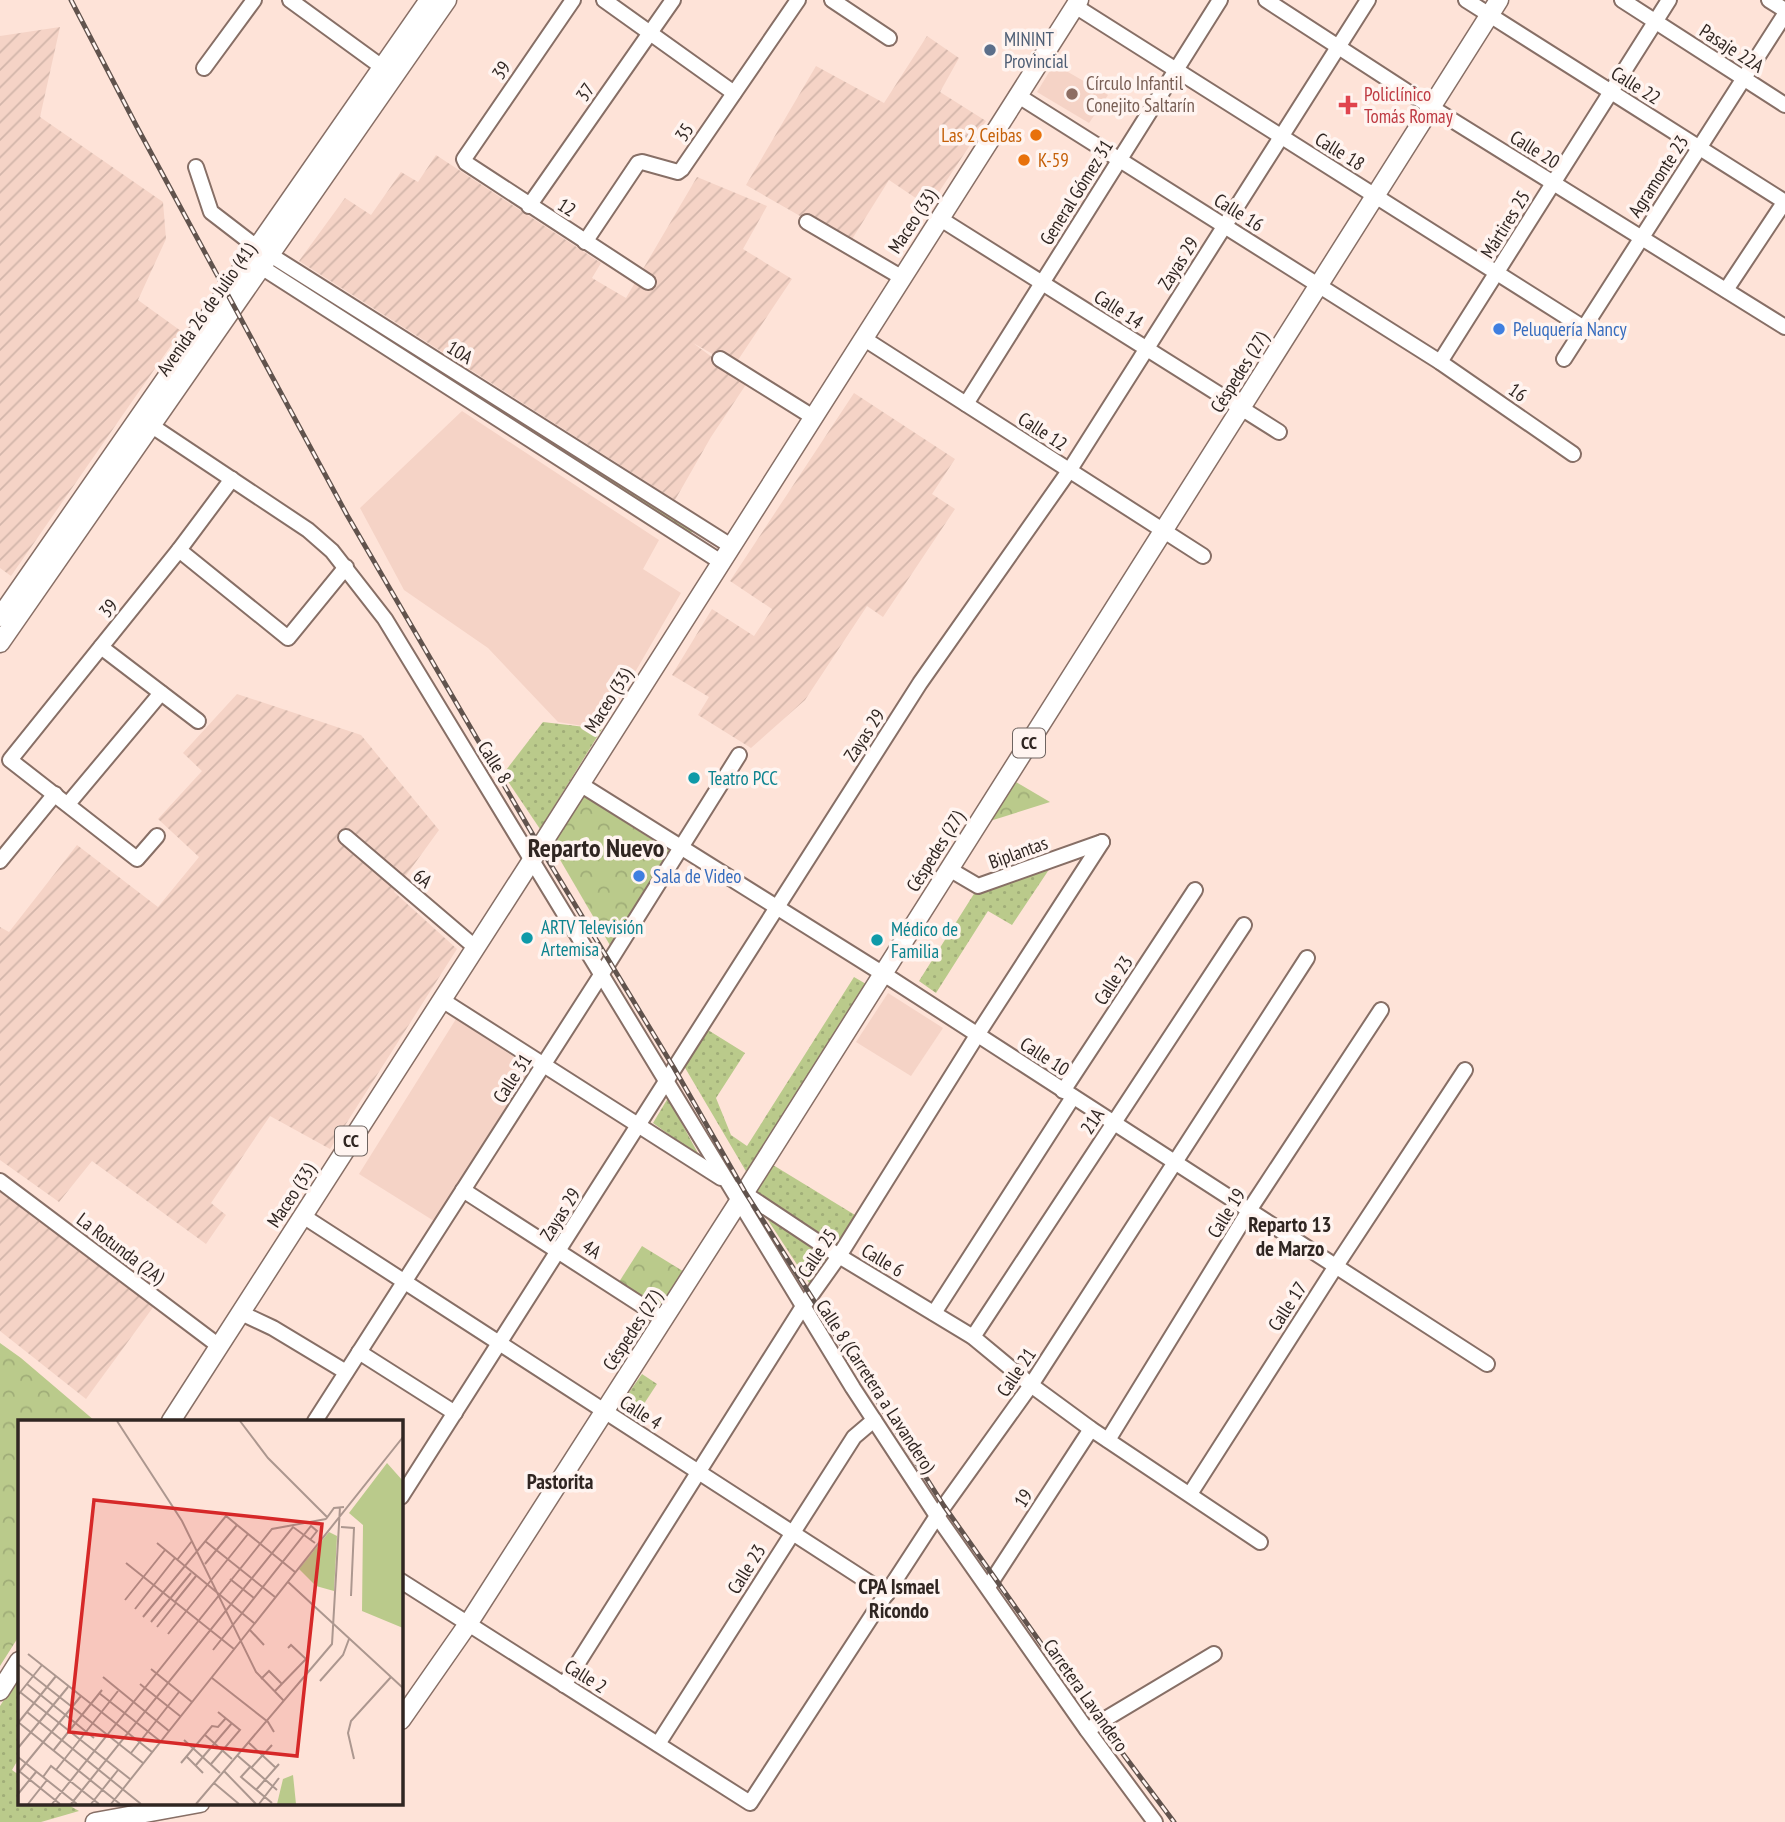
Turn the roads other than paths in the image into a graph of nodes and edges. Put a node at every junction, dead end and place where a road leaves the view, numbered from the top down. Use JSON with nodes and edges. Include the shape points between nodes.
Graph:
{"nodes":[{"id":1,"x":254,"y":0,"type":"edge"},
{"id":2,"x":290,"y":0,"type":"edge"},
{"id":3,"x":429,"y":0,"type":"edge"},
{"id":4,"x":447,"y":0,"type":"edge"},
{"id":5,"x":573,"y":0,"type":"edge"},
{"id":6,"x":604,"y":0,"type":"edge"},
{"id":7,"x":673,"y":0,"type":"edge"},
{"id":8,"x":798,"y":0,"type":"edge"},
{"id":9,"x":832,"y":0,"type":"edge"},
{"id":10,"x":1220,"y":0,"type":"edge"},
{"id":11,"x":1266,"y":0,"type":"edge"},
{"id":12,"x":1368,"y":0,"type":"edge"},
{"id":13,"x":1466,"y":0,"type":"edge"},
{"id":14,"x":1622,"y":0,"type":"edge"},
{"id":15,"x":1670,"y":0,"type":"edge"},
{"id":16,"x":1769,"y":0,"type":"edge"},
{"id":17,"x":1077,"y":3,"type":"edge"},
{"id":18,"x":1494,"y":8,"type":"edge"},
{"id":19,"x":1785,"y":12,"type":"edge"},
{"id":20,"x":1656,"y":22,"type":"junction"},
{"id":21,"x":650,"y":33,"type":"junction"},
{"id":22,"x":889,"y":38,"type":"dead end"},
{"id":23,"x":1339,"y":46,"type":"junction"},
{"id":24,"x":382,"y":67,"type":"junction"},
{"id":25,"x":204,"y":68,"type":"dead end"},
{"id":26,"x":1176,"y":70,"type":"junction"},
{"id":27,"x":1744,"y":78,"type":"junction"},
{"id":28,"x":1611,"y":92,"type":"junction"},
{"id":29,"x":734,"y":93,"type":"junction"},
{"id":30,"x":1017,"y":95,"type":"junction"},
{"id":31,"x":1785,"y":105,"type":"edge"},
{"id":32,"x":1431,"y":107,"type":"junction"},
{"id":33,"x":1281,"y":136,"type":"junction"},
{"id":34,"x":1699,"y":148,"type":"junction"},
{"id":35,"x":1119,"y":160,"type":"junction"},
{"id":36,"x":466,"y":163,"type":"joint"},
{"id":37,"x":196,"y":167,"type":"dead end"},
{"id":38,"x":1553,"y":184,"type":"junction"},
{"id":39,"x":1375,"y":196,"type":"junction"},
{"id":40,"x":1785,"y":202,"type":"edge"},
{"id":41,"x":529,"y":206,"type":"junction"},
{"id":42,"x":939,"y":218,"type":"junction"},
{"id":43,"x":807,"y":222,"type":"dead end"},
{"id":44,"x":1224,"y":226,"type":"junction"},
{"id":45,"x":1642,"y":237,"type":"junction"},
{"id":46,"x":585,"y":242,"type":"junction"},
{"id":47,"x":259,"y":256,"type":"junction"},
{"id":48,"x":1497,"y":272,"type":"junction"},
{"id":49,"x":901,"y":277,"type":"junction"},
{"id":50,"x":648,"y":282,"type":"dead end"},
{"id":51,"x":1042,"y":283,"type":"junction"},
{"id":52,"x":1319,"y":284,"type":"junction"},
{"id":53,"x":1726,"y":290,"type":"junction"},
{"id":54,"x":1785,"y":327,"type":"edge"},
{"id":55,"x":1584,"y":328,"type":"junction"},
{"id":56,"x":863,"y":338,"type":"junction"},
{"id":57,"x":1146,"y":349,"type":"junction"},
{"id":58,"x":720,"y":359,"type":"dead end"},
{"id":59,"x":1564,"y":359,"type":"dead end"},
{"id":60,"x":1440,"y":362,"type":"junction"},
{"id":61,"x":965,"y":404,"type":"junction"},
{"id":62,"x":1240,"y":409,"type":"junction"},
{"id":63,"x":813,"y":417,"type":"junction"},
{"id":64,"x":144,"y":421,"type":"junction"},
{"id":65,"x":545,"y":428,"type":"junction"},
{"id":66,"x":1279,"y":432,"type":"dead end"},
{"id":67,"x":536,"y":443,"type":"junction"},
{"id":68,"x":1573,"y":454,"type":"dead end"},
{"id":69,"x":1069,"y":471,"type":"junction"},
{"id":70,"x":232,"y":479,"type":"junction"},
{"id":71,"x":1163,"y":531,"type":"junction"},
{"id":72,"x":731,"y":546,"type":"junction"},
{"id":73,"x":179,"y":550,"type":"junction"},
{"id":74,"x":1203,"y":556,"type":"dead end"},
{"id":75,"x":721,"y":562,"type":"junction"},
{"id":76,"x":346,"y":567,"type":"junction"},
{"id":77,"x":0,"y":617,"type":"edge"},
{"id":78,"x":0,"y":642,"type":"edge"},
{"id":79,"x":101,"y":647,"type":"junction"},
{"id":80,"x":161,"y":694,"type":"junction"},
{"id":81,"x":198,"y":721,"type":"dead end"},
{"id":82,"x":739,"y":755,"type":"dead end"},
{"id":83,"x":580,"y":785,"type":"junction"},
{"id":84,"x":55,"y":794,"type":"junction"},
{"id":85,"x":68,"y":804,"type":"junction"},
{"id":86,"x":156,"y":836,"type":"dead end"},
{"id":87,"x":346,"y":838,"type":"dead end"},
{"id":88,"x":1102,"y":842,"type":"joint"},
{"id":89,"x":680,"y":847,"type":"junction"},
{"id":90,"x":532,"y":860,"type":"junction"},
{"id":91,"x":0,"y":861,"type":"edge"},
{"id":92,"x":949,"y":869,"type":"junction"},
{"id":93,"x":1195,"y":890,"type":"dead end"},
{"id":94,"x":776,"y":907,"type":"junction"},
{"id":95,"x":1244,"y":925,"type":"dead end"},
{"id":96,"x":476,"y":948,"type":"junction"},
{"id":97,"x":1307,"y":958,"type":"dead end"},
{"id":98,"x":883,"y":974,"type":"junction"},
{"id":99,"x":601,"y":975,"type":"junction"},
{"id":100,"x":442,"y":1000,"type":"junction"},
{"id":101,"x":1381,"y":1010,"type":"dead end"},
{"id":102,"x":977,"y":1035,"type":"junction"},
{"id":103,"x":542,"y":1065,"type":"junction"},
{"id":104,"x":1465,"y":1070,"type":"dead end"},
{"id":105,"x":666,"y":1080,"type":"junction"},
{"id":106,"x":1068,"y":1094,"type":"junction"},
{"id":107,"x":1114,"y":1123,"type":"junction"},
{"id":108,"x":639,"y":1124,"type":"junction"},
{"id":109,"x":1177,"y":1162,"type":"junction"},
{"id":110,"x":0,"y":1181,"type":"edge"},
{"id":111,"x":726,"y":1181,"type":"junction"},
{"id":112,"x":463,"y":1189,"type":"junction"},
{"id":113,"x":742,"y":1197,"type":"junction"},
{"id":114,"x":1251,"y":1209,"type":"junction"},
{"id":115,"x":303,"y":1216,"type":"junction"},
{"id":116,"x":559,"y":1250,"type":"junction"},
{"id":117,"x":839,"y":1256,"type":"junction"},
{"id":118,"x":1336,"y":1266,"type":"junction"},
{"id":119,"x":404,"y":1281,"type":"junction"},
{"id":120,"x":802,"y":1308,"type":"junction"},
{"id":121,"x":241,"y":1313,"type":"junction"},
{"id":122,"x":934,"y":1313,"type":"junction"},
{"id":123,"x":663,"y":1319,"type":"junction"},
{"id":124,"x":973,"y":1337,"type":"junction"},
{"id":125,"x":499,"y":1343,"type":"junction"},
{"id":126,"x":219,"y":1346,"type":"junction"},
{"id":127,"x":359,"y":1352,"type":"junction"},
{"id":128,"x":1487,"y":1364,"type":"dead end"},
{"id":129,"x":346,"y":1372,"type":"junction"},
{"id":130,"x":1031,"y":1385,"type":"junction"},
{"id":131,"x":604,"y":1411,"type":"junction"},
{"id":132,"x":455,"y":1413,"type":"junction"},
{"id":133,"x":172,"y":1420,"type":"edge"},
{"id":134,"x":315,"y":1420,"type":"edge"},
{"id":135,"x":874,"y":1420,"type":"junction"},
{"id":136,"x":1091,"y":1429,"type":"junction"},
{"id":137,"x":1108,"y":1440,"type":"junction"},
{"id":138,"x":698,"y":1472,"type":"junction"},
{"id":139,"x":403,"y":1488,"type":"edge"},
{"id":140,"x":1190,"y":1494,"type":"junction"},
{"id":141,"x":937,"y":1516,"type":"junction"},
{"id":142,"x":792,"y":1532,"type":"junction"},
{"id":143,"x":1260,"y":1542,"type":"dead end"},
{"id":144,"x":402,"y":1582,"type":"edge"},
{"id":145,"x":988,"y":1587,"type":"junction"},
{"id":146,"x":887,"y":1594,"type":"junction"},
{"id":147,"x":468,"y":1623,"type":"junction"},
{"id":148,"x":1214,"y":1654,"type":"dead end"},
{"id":149,"x":18,"y":1663,"type":"edge"},
{"id":150,"x":564,"y":1685,"type":"junction"},
{"id":151,"x":0,"y":1691,"type":"edge"},
{"id":152,"x":402,"y":1719,"type":"edge"},
{"id":153,"x":1087,"y":1730,"type":"junction"},
{"id":154,"x":657,"y":1744,"type":"junction"},
{"id":155,"x":750,"y":1803,"type":"joint"},
{"id":156,"x":194,"y":1804,"type":"edge"},
{"id":157,"x":95,"y":1822,"type":"edge"},
{"id":158,"x":1154,"y":1822,"type":"edge"}],
"edges":[{"from":1,"to":25,"type":"street"},
{"from":2,"to":24,"type":"street"},
{"from":3,"to":24,"type":"main road","name":"Avenida 26 de Julio (41)"},
{"from":4,"to":47,"type":"main road","name":"Avenida 26 de Julio (41)"},
{"from":5,"to":36,"type":"street","name":"39","via":[[464,159]]},
{"from":6,"to":21,"type":"street"},
{"from":7,"to":21,"type":"street","name":"37"},
{"from":8,"to":29,"type":"street","name":"35"},
{"from":9,"to":22,"type":"street"},
{"from":10,"to":26,"type":"street","name":"General Gómez 31"},
{"from":11,"to":23,"type":"street","name":"Calle 20"},
{"from":12,"to":23,"type":"street","name":"Zayas 29"},
{"from":13,"to":18,"type":"street","name":"Calle 22"},
{"from":14,"to":20,"type":"street","name":"Pasaje 22A"},
{"from":15,"to":20,"type":"street","name":"Mártires 25"},
{"from":16,"to":19,"type":"street"},
{"from":17,"to":26,"type":"street","name":"Calle 18"},
{"from":17,"to":30,"type":"main road","name":"Maceo (33)","number":"CC"},
{"from":18,"to":28,"type":"street","name":"Calle 22"},
{"from":18,"to":32,"type":"main road","name":"Céspedes (27)","number":"CC"},
{"from":19,"to":27,"type":"street","name":"Agramonte 23"},
{"from":20,"to":27,"type":"street","name":"Pasaje 22A"},
{"from":20,"to":28,"type":"street","name":"Mártires 25"},
{"from":21,"to":29,"type":"street"},
{"from":21,"to":41,"type":"street","name":"37"},
{"from":23,"to":32,"type":"street","name":"Calle 20"},
{"from":23,"to":33,"type":"street","name":"Zayas 29"},
{"from":24,"to":47,"type":"main road","name":"Avenida 26 de Julio (41)"},
{"from":26,"to":33,"type":"street","name":"Calle 18"},
{"from":26,"to":35,"type":"street","name":"General Gómez 31"},
{"from":27,"to":31,"type":"street","name":"Pasaje 22A"},
{"from":27,"to":34,"type":"street","name":"Agramonte 23"},
{"from":28,"to":34,"type":"street","name":"Calle 22"},
{"from":28,"to":38,"type":"street","name":"Mártires 25"},
{"from":29,"to":46,"type":"street","name":"35","via":[[678,172],[638,163]]},
{"from":30,"to":35,"type":"street","name":"Calle 16"},
{"from":30,"to":42,"type":"main road","name":"Maceo (33)","number":"CC"},
{"from":32,"to":38,"type":"street","name":"Calle 20"},
{"from":32,"to":39,"type":"main road","name":"Céspedes (27)","number":"CC"},
{"from":33,"to":39,"type":"street","name":"Calle 18"},
{"from":33,"to":44,"type":"street","name":"Zayas 29"},
{"from":34,"to":40,"type":"street","name":"Calle 22"},
{"from":34,"to":45,"type":"street","name":"Agramonte 23"},
{"from":35,"to":44,"type":"street","name":"Calle 16"},
{"from":35,"to":51,"type":"street","name":"General Gómez 31"},
{"from":36,"to":41,"type":"street","name":"12"},
{"from":37,"to":47,"type":"street","name":"10A","via":[[211,212]]},
{"from":38,"to":45,"type":"street","name":"Calle 20"},
{"from":38,"to":48,"type":"street","name":"Mártires 25"},
{"from":39,"to":48,"type":"street","name":"Calle 18"},
{"from":39,"to":52,"type":"main road","name":"Céspedes (27)","number":"CC"},
{"from":40,"to":53,"type":"street"},
{"from":41,"to":46,"type":"street","name":"12"},
{"from":42,"to":49,"type":"main road","name":"Maceo (33)","number":"CC"},
{"from":42,"to":51,"type":"street","name":"Calle 14"},
{"from":43,"to":49,"type":"street"},
{"from":44,"to":52,"type":"street","name":"Calle 16"},
{"from":44,"to":57,"type":"street","name":"Zayas 29"},
{"from":45,"to":53,"type":"street","name":"Calle 20"},
{"from":45,"to":55,"type":"street","name":"Agramonte 23"},
{"from":46,"to":50,"type":"street","name":"12"},
{"from":47,"to":64,"type":"main road","name":"Avenida 26 de Julio (41)"},
{"from":47,"to":65,"type":"street","name":"10A"},
{"from":47,"to":67,"type":"street","name":"10A"},
{"from":48,"to":55,"type":"street","name":"Calle 18"},
{"from":48,"to":60,"type":"street","name":"Mártires 25"},
{"from":49,"to":56,"type":"main road","name":"Maceo (33)","number":"CC"},
{"from":51,"to":57,"type":"street","name":"Calle 14"},
{"from":51,"to":61,"type":"street","name":"General Gómez 31"},
{"from":52,"to":60,"type":"street","name":"Calle 16"},
{"from":52,"to":62,"type":"main road","name":"Céspedes (27)","number":"CC"},
{"from":53,"to":54,"type":"street","name":"Calle 20"},
{"from":55,"to":59,"type":"street","name":"Agramonte 23"},
{"from":56,"to":61,"type":"street","name":"Calle 12"},
{"from":56,"to":63,"type":"main road","name":"Maceo (33)","number":"CC"},
{"from":57,"to":62,"type":"street","name":"Calle 14"},
{"from":57,"to":69,"type":"street","name":"Zayas 29"},
{"from":58,"to":63,"type":"street"},
{"from":60,"to":68,"type":"street","name":"16"},
{"from":61,"to":69,"type":"street","name":"Calle 12"},
{"from":62,"to":66,"type":"street","name":"Calle 14"},
{"from":62,"to":71,"type":"main road","name":"Céspedes (27)","number":"CC"},
{"from":63,"to":72,"type":"main road","name":"Maceo (33)","number":"CC"},
{"from":64,"to":70,"type":"street","name":"Calle 8"},
{"from":64,"to":77,"type":"main road","name":"Avenida 26 de Julio (41)"},
{"from":64,"to":78,"type":"main road","name":"Avenida 26 de Julio (41)"},
{"from":65,"to":67,"type":"street"},
{"from":65,"to":72,"type":"street","name":"10A"},
{"from":67,"to":75,"type":"street","name":"10A"},
{"from":69,"to":71,"type":"street","name":"Calle 12"},
{"from":69,"to":94,"type":"street","name":"Zayas 29","via":[[920,683]]},
{"from":70,"to":73,"type":"street","name":"39"},
{"from":70,"to":76,"type":"street","name":"Calle 8","via":[[308,530]]},
{"from":71,"to":74,"type":"street","name":"Calle 12"},
{"from":71,"to":92,"type":"main road","name":"Céspedes (27)","number":"CC"},
{"from":72,"to":75,"type":"main road","name":"Maceo (33)","number":"CC"},
{"from":73,"to":76,"type":"street","via":[[288,638]]},
{"from":73,"to":79,"type":"street","name":"39"},
{"from":75,"to":83,"type":"main road","name":"Maceo (33)","number":"CC"},
{"from":76,"to":90,"type":"street","name":"Calle 8","via":[[385,619]]},
{"from":79,"to":80,"type":"street"},
{"from":79,"to":84,"type":"street","name":"39","via":[[10,760]]},
{"from":80,"to":81,"type":"street"},
{"from":80,"to":85,"type":"street"},
{"from":82,"to":89,"type":"street","name":"Calle 31"},
{"from":83,"to":89,"type":"street","name":"Calle 10"},
{"from":83,"to":90,"type":"main road","name":"Maceo (33)","number":"CC"},
{"from":84,"to":85,"type":"street"},
{"from":84,"to":91,"type":"street"},
{"from":85,"to":86,"type":"street","via":[[137,859]]},
{"from":87,"to":96,"type":"street","name":"6A"},
{"from":88,"to":92,"type":"street","name":"Biplantas","via":[[978,887]]},
{"from":88,"to":102,"type":"street","name":"Calle 25"},
{"from":89,"to":94,"type":"street","name":"Calle 10"},
{"from":89,"to":99,"type":"street","name":"Calle 31"},
{"from":90,"to":96,"type":"main road","name":"Maceo (33)","number":"CC"},
{"from":90,"to":99,"type":"street","name":"Calle 8"},
{"from":92,"to":98,"type":"main road","name":"Céspedes (27)","number":"CC"},
{"from":93,"to":106,"type":"street","name":"Calle 23"},
{"from":94,"to":98,"type":"street","name":"Calle 10"},
{"from":94,"to":105,"type":"street","name":"Zayas 29"},
{"from":95,"to":107,"type":"street","name":"21A"},
{"from":96,"to":100,"type":"main road","name":"Maceo (33)","number":"CC"},
{"from":97,"to":109,"type":"street","name":"Calle 21"},
{"from":98,"to":102,"type":"street","name":"Calle 10"},
{"from":98,"to":113,"type":"main road","name":"Céspedes (27)","number":"CC"},
{"from":99,"to":103,"type":"street","name":"Calle 31"},
{"from":99,"to":105,"type":"street","name":"Calle 8"},
{"from":100,"to":103,"type":"street"},
{"from":100,"to":115,"type":"main road","name":"Maceo (33)","number":"CC"},
{"from":101,"to":114,"type":"street","name":"Calle 19"},
{"from":102,"to":106,"type":"street","name":"Calle 10"},
{"from":102,"to":117,"type":"street","name":"Calle 25"},
{"from":103,"to":108,"type":"street"},
{"from":103,"to":112,"type":"street","name":"Calle 31"},
{"from":104,"to":118,"type":"street","name":"Calle 17"},
{"from":105,"to":108,"type":"street","name":"Zayas 29"},
{"from":105,"to":111,"type":"street","name":"Calle 8"},
{"from":106,"to":107,"type":"street","name":"Calle 10"},
{"from":106,"to":122,"type":"street","name":"Calle 23"},
{"from":107,"to":109,"type":"street","name":"Calle 10"},
{"from":107,"to":124,"type":"street","name":"21A"},
{"from":108,"to":111,"type":"street"},
{"from":108,"to":116,"type":"street","name":"Zayas 29"},
{"from":109,"to":114,"type":"street","name":"Calle 10"},
{"from":109,"to":130,"type":"street","name":"Calle 21"},
{"from":110,"to":126,"type":"street","name":"La Rotunda (2A)"},
{"from":111,"to":113,"type":"street","name":"Calle 8"},
{"from":112,"to":116,"type":"street","name":"4A"},
{"from":112,"to":119,"type":"street","name":"Calle 31"},
{"from":113,"to":117,"type":"street","name":"Calle 6"},
{"from":113,"to":120,"type":"street","name":"Calle 8 (Carretera a Lavandero)"},
{"from":113,"to":123,"type":"main road","name":"Céspedes (27)","number":"CC"},
{"from":114,"to":118,"type":"street","name":"Calle 10"},
{"from":114,"to":137,"type":"street","name":"Calle 19"},
{"from":115,"to":119,"type":"street","name":"Calle 4"},
{"from":115,"to":121,"type":"main road","name":"Maceo (33)","number":"CC"},
{"from":116,"to":123,"type":"street","name":"4A"},
{"from":116,"to":125,"type":"street","name":"Zayas 29"},
{"from":117,"to":120,"type":"street","name":"Calle 25"},
{"from":117,"to":122,"type":"street","name":"Calle 6"},
{"from":118,"to":128,"type":"street","name":"Calle 10"},
{"from":118,"to":140,"type":"street","name":"Calle 17"},
{"from":119,"to":125,"type":"street","name":"Calle 4"},
{"from":119,"to":127,"type":"street","name":"Calle 31"},
{"from":120,"to":135,"type":"street","name":"Calle 8 (Carretera a Lavandero)"},
{"from":120,"to":138,"type":"street","name":"Calle 25"},
{"from":121,"to":126,"type":"main road","name":"Maceo (33)","number":"CC"},
{"from":121,"to":129,"type":"street"},
{"from":122,"to":124,"type":"street","name":"Calle 6"},
{"from":123,"to":131,"type":"main road","name":"Céspedes (27)","number":"CC"},
{"from":124,"to":130,"type":"street","name":"Calle 6"},
{"from":125,"to":131,"type":"street","name":"Calle 4"},
{"from":125,"to":132,"type":"street","name":"Zayas 29"},
{"from":126,"to":133,"type":"main road","name":"Maceo (33)","number":"CC"},
{"from":127,"to":129,"type":"street","name":"Calle 31"},
{"from":127,"to":132,"type":"street"},
{"from":129,"to":134,"type":"street","name":"Calle 31"},
{"from":130,"to":136,"type":"street","name":"Calle 6"},
{"from":130,"to":141,"type":"street","name":"Calle 21"},
{"from":131,"to":138,"type":"street","name":"Calle 4"},
{"from":131,"to":147,"type":"main road","name":"Céspedes (27)","number":"CC"},
{"from":132,"to":139,"type":"street","name":"Zayas 29"},
{"from":135,"to":141,"type":"street","name":"Calle 8 (Carretera a Lavandero)"},
{"from":135,"to":142,"type":"street","name":"Calle 23","via":[[854,1437]]},
{"from":136,"to":137,"type":"street","name":"Calle 6"},
{"from":136,"to":145,"type":"street","name":"19"},
{"from":137,"to":140,"type":"street","name":"Calle 6"},
{"from":138,"to":142,"type":"street","name":"Calle 4"},
{"from":138,"to":150,"type":"street","name":"Calle 25"},
{"from":140,"to":143,"type":"street","name":"Calle 6"},
{"from":141,"to":145,"type":"street","name":"Calle 8 (Carretera a Lavandero)"},
{"from":141,"to":146,"type":"street","name":"Calle 21"},
{"from":142,"to":146,"type":"street","name":"Calle 4"},
{"from":142,"to":154,"type":"street","name":"Calle 23"},
{"from":144,"to":147,"type":"street","name":"Calle 2"},
{"from":145,"to":153,"type":"street","name":"Carretera Lavandero"},
{"from":146,"to":155,"type":"street","name":"Calle 21"},
{"from":147,"to":150,"type":"street","name":"Calle 2"},
{"from":147,"to":152,"type":"main road","name":"Céspedes (27)","number":"CC"},
{"from":148,"to":153,"type":"street"},
{"from":149,"to":151,"type":"main road"},
{"from":150,"to":154,"type":"street","name":"Calle 2"},
{"from":153,"to":158,"type":"street","name":"Carretera Lavandero"},
{"from":154,"to":155,"type":"street","name":"Calle 2"},
{"from":156,"to":157,"type":"main road"}]}
